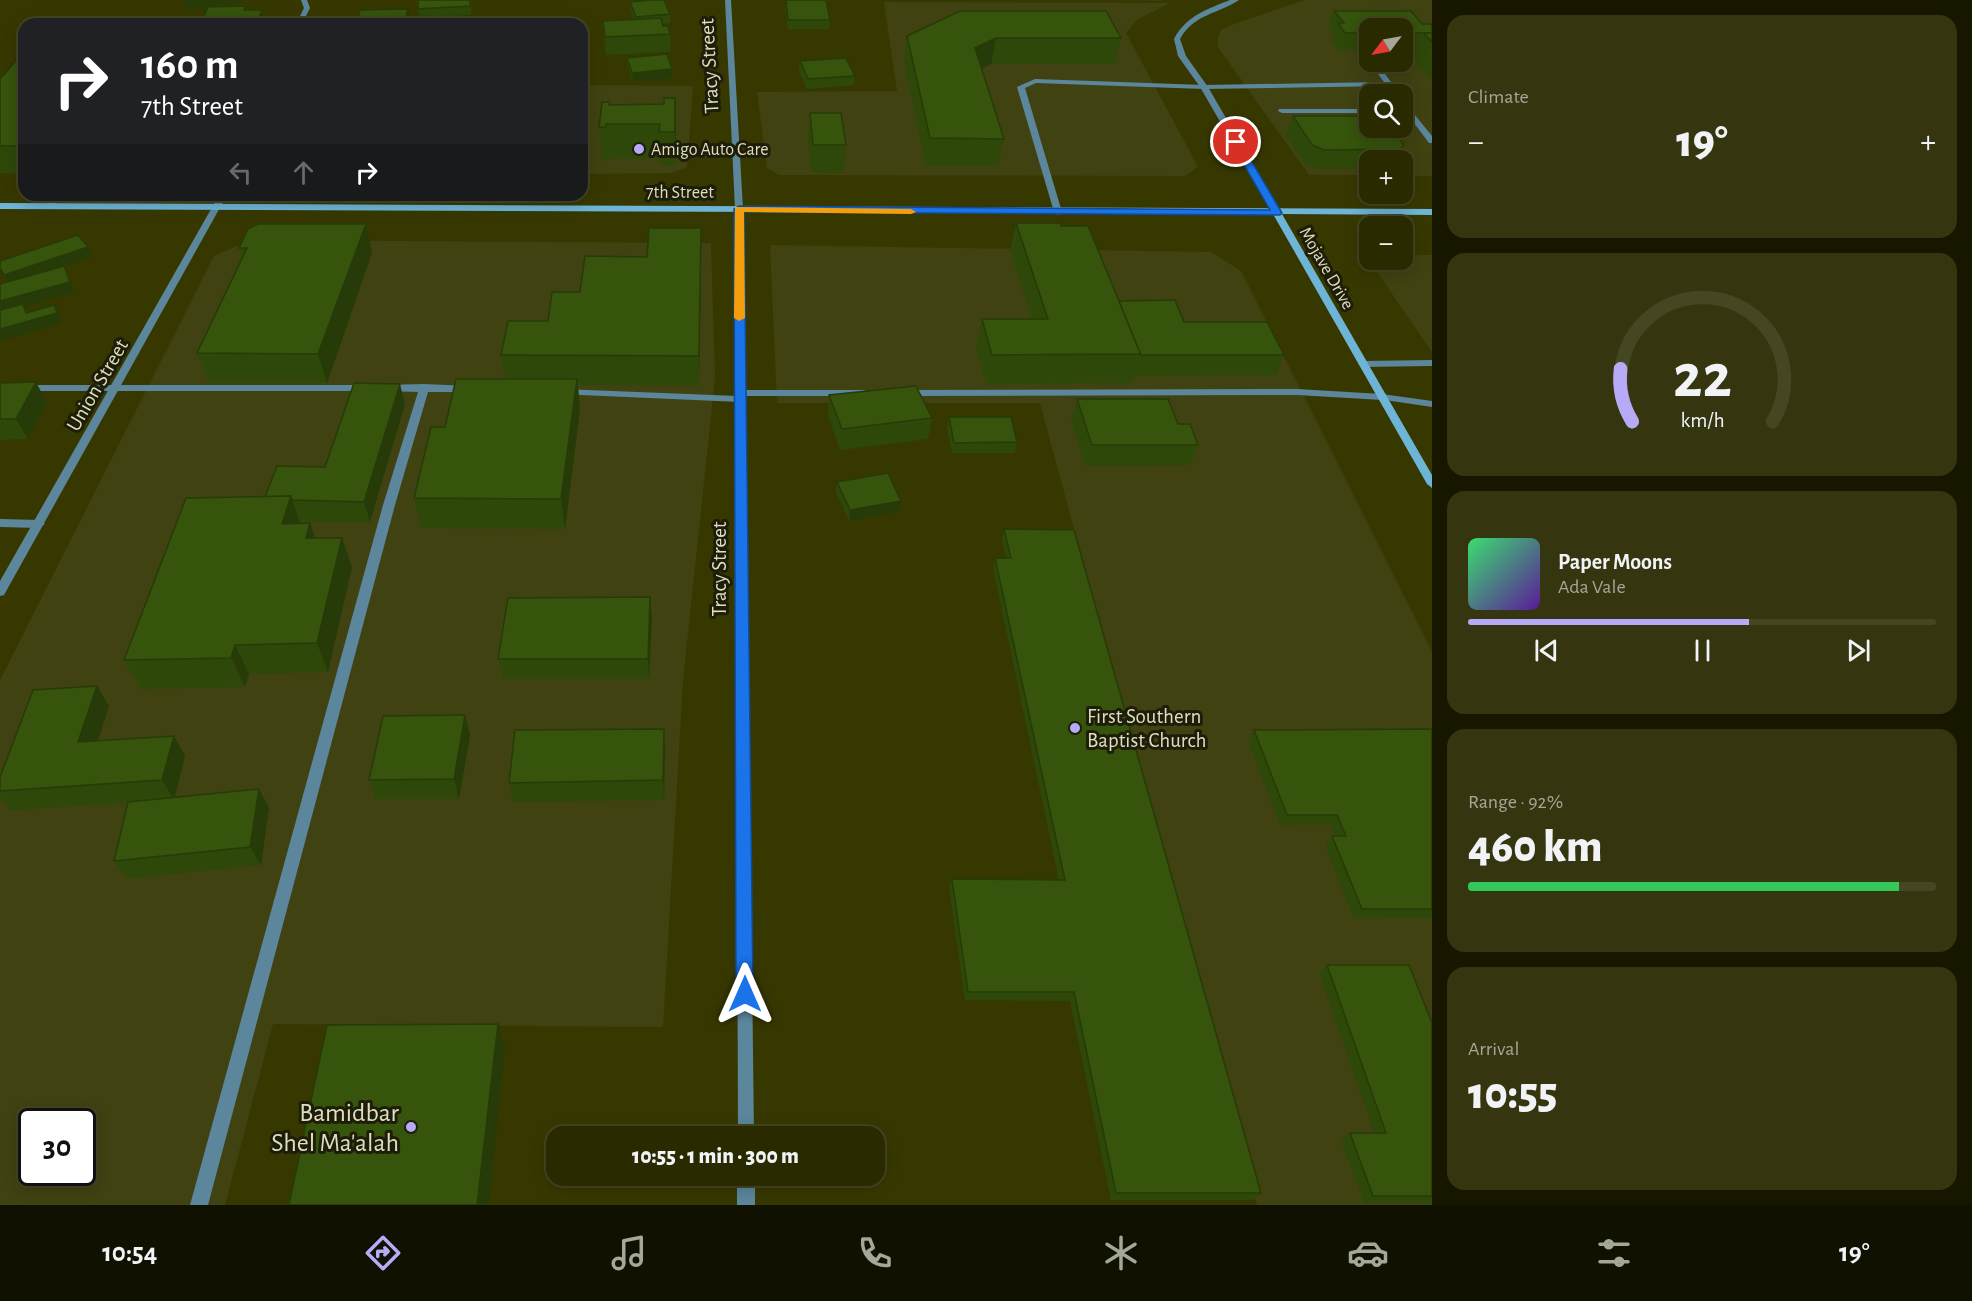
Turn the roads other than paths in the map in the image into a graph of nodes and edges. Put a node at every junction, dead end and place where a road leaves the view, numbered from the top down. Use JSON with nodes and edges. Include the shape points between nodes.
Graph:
{"nodes":[{"id":1,"x":304,"y":0,"type":"edge"},
{"id":2,"x":728,"y":0,"type":"edge"},
{"id":3,"x":1236,"y":0,"type":"edge"},
{"id":4,"x":302,"y":18,"type":"edge"},
{"id":5,"x":1381,"y":72,"type":"edge"},
{"id":6,"x":1359,"y":84,"type":"edge"},
{"id":7,"x":1390,"y":84,"type":"edge"},
{"id":8,"x":1204,"y":87,"type":"junction"},
{"id":9,"x":1282,"y":111,"type":"dead end"},
{"id":10,"x":1359,"y":111,"type":"edge"},
{"id":11,"x":1413,"y":119,"type":"edge"},
{"id":12,"x":1432,"y":141,"type":"edge"},
{"id":13,"x":53,"y":201,"type":"edge"},
{"id":14,"x":221,"y":201,"type":"edge"},
{"id":15,"x":50,"y":205,"type":"junction"},
{"id":16,"x":0,"y":206,"type":"edge"},
{"id":17,"x":219,"y":206,"type":"junction"},
{"id":18,"x":739,"y":209,"type":"junction"},
{"id":19,"x":1058,"y":212,"type":"junction"},
{"id":20,"x":1432,"y":212,"type":"edge"},
{"id":21,"x":1277,"y":213,"type":"junction"},
{"id":22,"x":1432,"y":363,"type":"edge"},
{"id":23,"x":1363,"y":364,"type":"junction"},
{"id":24,"x":424,"y":387,"type":"junction"},
{"id":25,"x":0,"y":388,"type":"edge"},
{"id":26,"x":115,"y":389,"type":"junction"},
{"id":27,"x":482,"y":389,"type":"edge"},
{"id":28,"x":553,"y":392,"type":"edge"},
{"id":29,"x":870,"y":393,"type":"edge"},
{"id":30,"x":894,"y":393,"type":"edge"},
{"id":31,"x":740,"y":396,"type":"junction"},
{"id":32,"x":1382,"y":397,"type":"junction"},
{"id":33,"x":1432,"y":404,"type":"edge"},
{"id":34,"x":1432,"y":484,"type":"edge"},
{"id":35,"x":0,"y":523,"type":"edge"},
{"id":36,"x":39,"y":524,"type":"junction"},
{"id":37,"x":0,"y":592,"type":"edge"},
{"id":38,"x":746,"y":1126,"type":"edge"},
{"id":39,"x":746,"y":1186,"type":"edge"},
{"id":40,"x":199,"y":1205,"type":"edge"},
{"id":41,"x":746,"y":1205,"type":"edge"}],
"edges":[{"from":1,"to":4,"type":"street","via":[[306,8]]},
{"from":2,"to":18,"type":"street","name":"Tracy Street"},
{"from":3,"to":8,"type":"street","name":"Mojave Drive","via":[[1193,19],[1182,27],[1177,39],[1182,56]]},
{"from":5,"to":7,"type":"street"},
{"from":6,"to":8,"type":"street"},
{"from":8,"to":19,"type":"street","via":[[1035,81],[1021,87]]},
{"from":8,"to":21,"type":"street","name":"Mojave Drive"},
{"from":9,"to":10,"type":"street"},
{"from":11,"to":12,"type":"street"},
{"from":13,"to":15,"type":"street"},
{"from":14,"to":17,"type":"street","name":"Union Street"},
{"from":15,"to":16,"type":"main road","name":"7th Street"},
{"from":15,"to":17,"type":"main road","name":"7th Street"},
{"from":17,"to":18,"type":"main road","name":"7th Street"},
{"from":17,"to":26,"type":"street","name":"Union Street"},
{"from":18,"to":19,"type":"main road","name":"7th Street"},
{"from":18,"to":31,"type":"street","name":"Tracy Street"},
{"from":19,"to":21,"type":"main road","name":"7th Street"},
{"from":20,"to":21,"type":"main road","name":"7th Street"},
{"from":21,"to":23,"type":"main road","name":"Mojave Drive"},
{"from":22,"to":23,"type":"street"},
{"from":23,"to":32,"type":"main road","name":"Mojave Drive"},
{"from":24,"to":26,"type":"street"},
{"from":24,"to":27,"type":"street"},
{"from":24,"to":40,"type":"street","via":[[385,516]]},
{"from":25,"to":26,"type":"street"},
{"from":26,"to":36,"type":"street","name":"Union Street"},
{"from":28,"to":31,"type":"street"},
{"from":29,"to":31,"type":"street"},
{"from":30,"to":32,"type":"street","via":[[1297,392]]},
{"from":31,"to":38,"type":"street","name":"Tracy Street"},
{"from":32,"to":33,"type":"street"},
{"from":32,"to":34,"type":"main road","name":"Mojave Drive"},
{"from":35,"to":36,"type":"street"},
{"from":36,"to":37,"type":"street","name":"Union Street"},
{"from":39,"to":41,"type":"street"}]}
